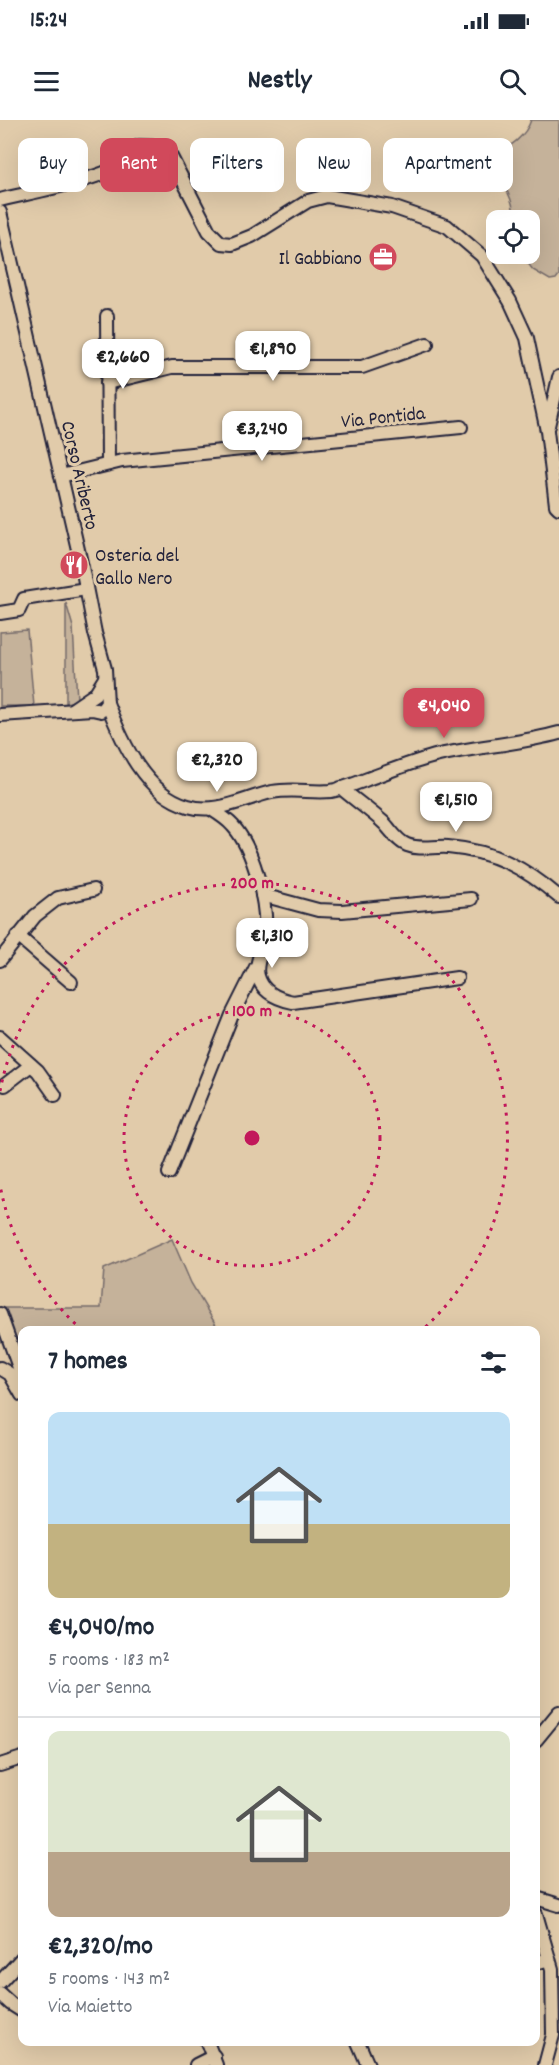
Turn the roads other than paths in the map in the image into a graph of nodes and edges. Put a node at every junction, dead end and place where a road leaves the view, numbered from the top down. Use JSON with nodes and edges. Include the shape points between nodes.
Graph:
{"nodes":[{"id":1,"x":0,"y":200,"type":"edge"},
{"id":2,"x":0,"y":212,"type":"edge"},
{"id":3,"x":11,"y":260,"type":"junction"},
{"id":4,"x":0,"y":268,"type":"edge"},
{"id":5,"x":107,"y":316,"type":"dead end"},
{"id":6,"x":427,"y":344,"type":"dead end"},
{"id":7,"x":559,"y":377,"type":"edge"},
{"id":8,"x":107,"y":383,"type":"junction"},
{"id":9,"x":461,"y":428,"type":"dead end"},
{"id":10,"x":547,"y":430,"type":"junction"},
{"id":11,"x":108,"y":465,"type":"junction"},
{"id":12,"x":61,"y":476,"type":"junction"},
{"id":13,"x":559,"y":508,"type":"edge"},
{"id":14,"x":86,"y":589,"type":"junction"},
{"id":15,"x":0,"y":613,"type":"edge"},
{"id":16,"x":98,"y":702,"type":"junction"},
{"id":17,"x":0,"y":716,"type":"edge"},
{"id":18,"x":559,"y":733,"type":"edge"},
{"id":19,"x":341,"y":788,"type":"junction"},
{"id":20,"x":211,"y":809,"type":"junction"},
{"id":21,"x":93,"y":890,"type":"dead end"},
{"id":22,"x":262,"y":895,"type":"junction"},
{"id":23,"x":559,"y":897,"type":"edge"},
{"id":24,"x":471,"y":899,"type":"dead end"},
{"id":25,"x":18,"y":936,"type":"junction"},
{"id":26,"x":0,"y":960,"type":"edge"},
{"id":27,"x":258,"y":965,"type":"junction"},
{"id":28,"x":457,"y":978,"type":"dead end"},
{"id":29,"x":71,"y":982,"type":"dead end"},
{"id":30,"x":0,"y":1037,"type":"edge"},
{"id":31,"x":31,"y":1065,"type":"junction"},
{"id":32,"x":6,"y":1085,"type":"dead end"},
{"id":33,"x":55,"y":1095,"type":"dead end"},
{"id":34,"x":169,"y":1173,"type":"dead end"},
{"id":35,"x":0,"y":1314,"type":"edge"},
{"id":36,"x":18,"y":1365,"type":"edge"},
{"id":37,"x":0,"y":1368,"type":"edge"},
{"id":38,"x":18,"y":1388,"type":"edge"},
{"id":39,"x":559,"y":1712,"type":"edge"},
{"id":40,"x":540,"y":1735,"type":"edge"},
{"id":41,"x":18,"y":1759,"type":"edge"},
{"id":42,"x":0,"y":1765,"type":"edge"},
{"id":43,"x":540,"y":1899,"type":"edge"},
{"id":44,"x":559,"y":1905,"type":"edge"},
{"id":45,"x":540,"y":1928,"type":"edge"},
{"id":46,"x":549,"y":1959,"type":"junction"},
{"id":47,"x":540,"y":1961,"type":"edge"},
{"id":48,"x":18,"y":1962,"type":"edge"},
{"id":49,"x":0,"y":1982,"type":"edge"},
{"id":50,"x":0,"y":1994,"type":"edge"},
{"id":51,"x":18,"y":2008,"type":"edge"},
{"id":52,"x":209,"y":2046,"type":"edge"},
{"id":53,"x":360,"y":2046,"type":"edge"},
{"id":54,"x":215,"y":2060,"type":"edge"},
{"id":55,"x":196,"y":2065,"type":"edge"},
{"id":56,"x":368,"y":2065,"type":"edge"},
{"id":57,"x":545,"y":2065,"type":"edge"}],
"edges":[{"from":1,"to":10,"type":"street","via":[[88,178],[117,168],[139,146],[158,147],[171,157],[209,231],[221,243],[232,244],[252,236],[308,201],[327,196],[392,207],[447,226],[482,256],[510,301],[527,338]]},
{"from":2,"to":3,"type":"street","name":"Corso Ariberto"},
{"from":3,"to":4,"type":"street"},
{"from":3,"to":12,"type":"street","name":"Corso Ariberto"},
{"from":5,"to":8,"type":"street"},
{"from":6,"to":8,"type":"street","via":[[362,367],[172,367]]},
{"from":7,"to":10,"type":"street"},
{"from":8,"to":11,"type":"street"},
{"from":9,"to":11,"type":"street","name":"Via Pontida"},
{"from":10,"to":13,"type":"street"},
{"from":11,"to":12,"type":"street","name":"Via Pontida"},
{"from":12,"to":14,"type":"street","name":"Corso Ariberto"},
{"from":14,"to":15,"type":"street","via":[[24,599],[19,610]]},
{"from":14,"to":16,"type":"street","name":"Corso Ariberto","via":[[105,677]]},
{"from":16,"to":17,"type":"street","via":[[71,710]]},
{"from":16,"to":20,"type":"street","via":[[161,794],[187,806]]},
{"from":18,"to":19,"type":"street","via":[[436,756]]},
{"from":19,"to":20,"type":"street","via":[[281,791]]},
{"from":19,"to":23,"type":"street","via":[[402,843],[497,857],[532,875]]},
{"from":20,"to":22,"type":"street","via":[[234,827],[244,842]]},
{"from":21,"to":25,"type":"street","via":[[58,898]]},
{"from":22,"to":24,"type":"street","via":[[318,910],[342,911]]},
{"from":22,"to":27,"type":"street","via":[[266,922]]},
{"from":25,"to":26,"type":"street"},
{"from":25,"to":29,"type":"street"},
{"from":27,"to":28,"type":"street","via":[[257,975],[263,987],[282,1000],[293,1002]]},
{"from":27,"to":34,"type":"street","via":[[232,1015]]},
{"from":30,"to":31,"type":"street"},
{"from":31,"to":32,"type":"street"},
{"from":31,"to":33,"type":"street"},
{"from":35,"to":36,"type":"street"},
{"from":37,"to":38,"type":"street","via":[[10,1374]]},
{"from":39,"to":40,"type":"street"},
{"from":41,"to":42,"type":"street"},
{"from":43,"to":44,"type":"street"},
{"from":45,"to":46,"type":"street"},
{"from":46,"to":47,"type":"street"},
{"from":46,"to":57,"type":"street","via":[[553,2035]]},
{"from":48,"to":49,"type":"street"},
{"from":50,"to":51,"type":"street"},
{"from":52,"to":54,"type":"street"},
{"from":53,"to":56,"type":"street"},
{"from":54,"to":55,"type":"street"}]}
